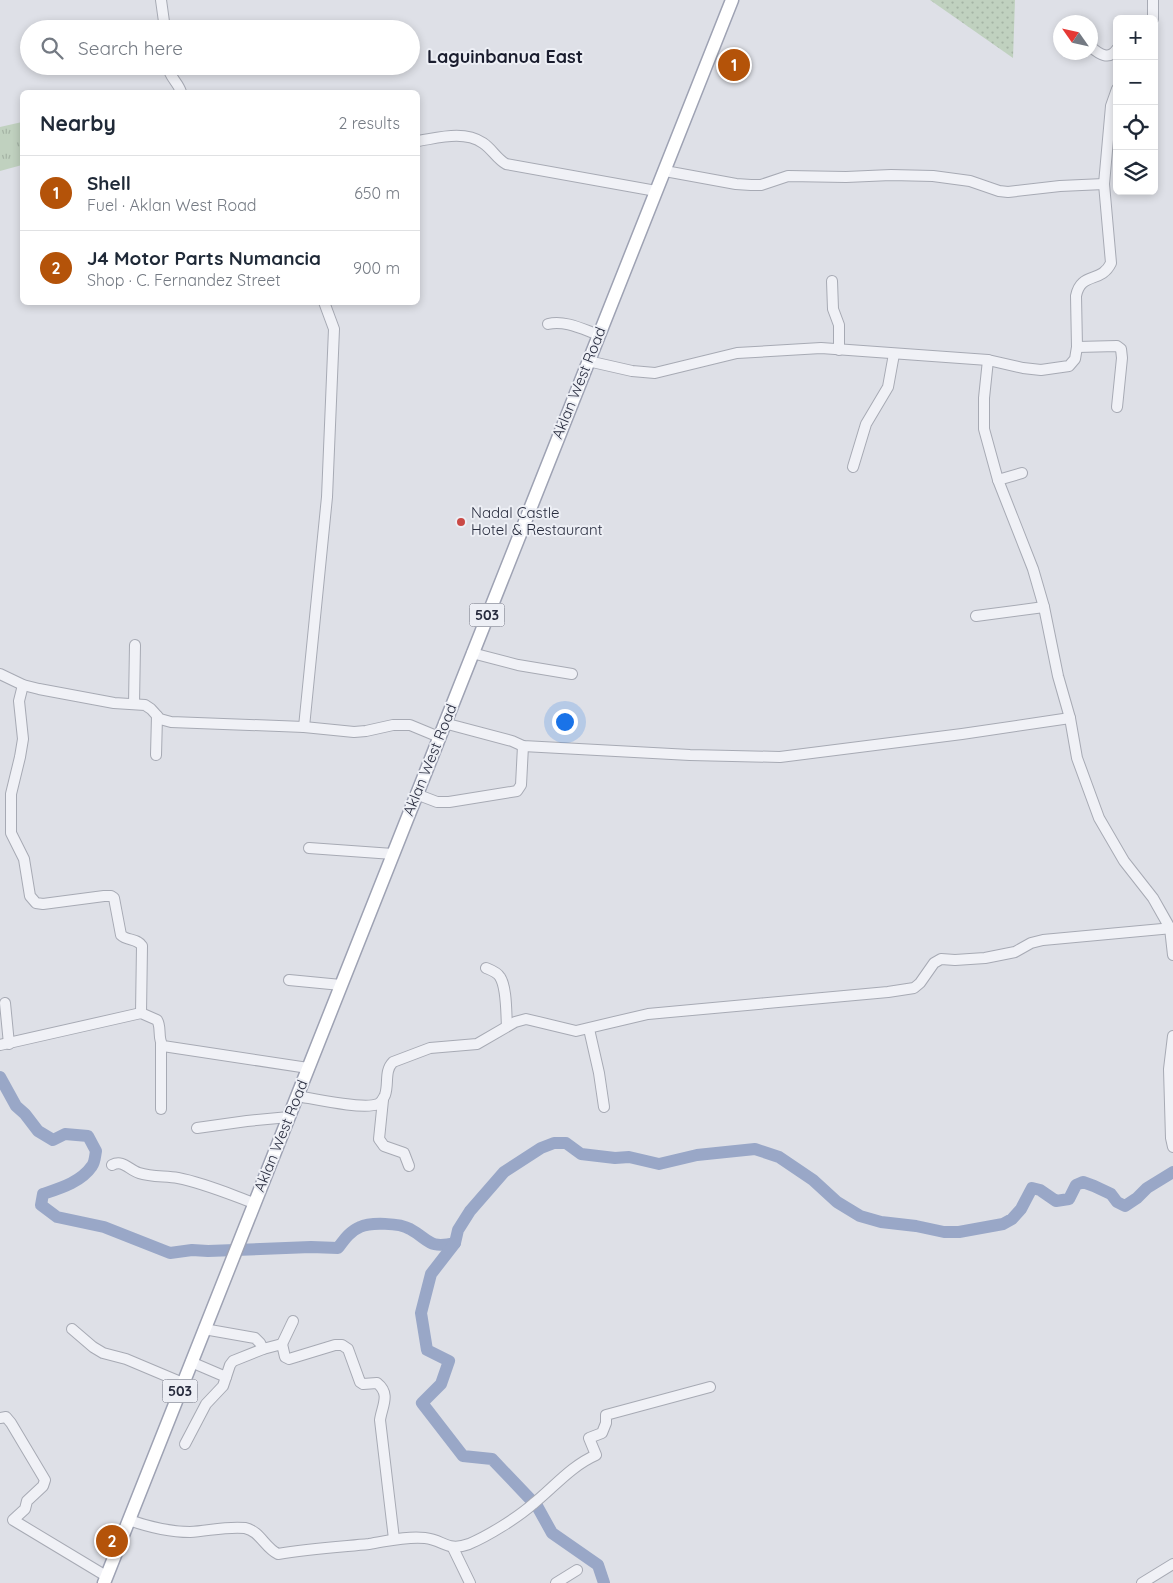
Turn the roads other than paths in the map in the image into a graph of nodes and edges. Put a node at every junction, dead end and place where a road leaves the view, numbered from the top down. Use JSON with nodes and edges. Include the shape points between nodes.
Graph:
{"nodes":[{"id":1,"x":161,"y":0,"type":"edge"},
{"id":2,"x":732,"y":0,"type":"edge"},
{"id":3,"x":1153,"y":0,"type":"edge"},
{"id":4,"x":1153,"y":15,"type":"edge"},
{"id":5,"x":164,"y":20,"type":"edge"},
{"id":6,"x":1098,"y":52,"type":"edge"},
{"id":7,"x":1113,"y":54,"type":"edge"},
{"id":8,"x":170,"y":75,"type":"edge"},
{"id":9,"x":180,"y":90,"type":"edge"},
{"id":10,"x":1113,"y":100,"type":"edge"},
{"id":11,"x":420,"y":141,"type":"edge"},
{"id":12,"x":665,"y":171,"type":"junction"},
{"id":13,"x":1104,"y":184,"type":"junction"},
{"id":14,"x":656,"y":190,"type":"junction"},
{"id":15,"x":832,"y":281,"type":"dead end"},
{"id":16,"x":325,"y":305,"type":"edge"},
{"id":17,"x":548,"y":324,"type":"dead end"},
{"id":18,"x":599,"y":334,"type":"junction"},
{"id":19,"x":1077,"y":347,"type":"junction"},
{"id":20,"x":840,"y":350,"type":"junction"},
{"id":21,"x":894,"y":354,"type":"junction"},
{"id":22,"x":988,"y":360,"type":"junction"},
{"id":23,"x":588,"y":361,"type":"junction"},
{"id":24,"x":1118,"y":407,"type":"dead end"},
{"id":25,"x":853,"y":467,"type":"dead end"},
{"id":26,"x":1022,"y":473,"type":"dead end"},
{"id":27,"x":998,"y":480,"type":"junction"},
{"id":28,"x":1044,"y":607,"type":"junction"},
{"id":29,"x":976,"y":616,"type":"dead end"},
{"id":30,"x":135,"y":645,"type":"dead end"},
{"id":31,"x":472,"y":653,"type":"junction"},
{"id":32,"x":0,"y":674,"type":"edge"},
{"id":33,"x":572,"y":674,"type":"dead end"},
{"id":34,"x":23,"y":685,"type":"junction"},
{"id":35,"x":134,"y":704,"type":"junction"},
{"id":36,"x":158,"y":716,"type":"junction"},
{"id":37,"x":1070,"y":718,"type":"junction"},
{"id":38,"x":444,"y":723,"type":"junction"},
{"id":39,"x":304,"y":727,"type":"junction"},
{"id":40,"x":439,"y":737,"type":"junction"},
{"id":41,"x":523,"y":746,"type":"junction"},
{"id":42,"x":156,"y":755,"type":"dead end"},
{"id":43,"x":416,"y":794,"type":"junction"},
{"id":44,"x":309,"y":848,"type":"dead end"},
{"id":45,"x":393,"y":854,"type":"junction"},
{"id":46,"x":1172,"y":928,"type":"edge"},
{"id":47,"x":1173,"y":955,"type":"edge"},
{"id":48,"x":486,"y":968,"type":"dead end"},
{"id":49,"x":289,"y":980,"type":"dead end"},
{"id":50,"x":341,"y":985,"type":"junction"},
{"id":51,"x":5,"y":1003,"type":"dead end"},
{"id":52,"x":140,"y":1013,"type":"junction"},
{"id":53,"x":507,"y":1026,"type":"junction"},
{"id":54,"x":589,"y":1029,"type":"junction"},
{"id":55,"x":1173,"y":1036,"type":"edge"},
{"id":56,"x":161,"y":1044,"type":"junction"},
{"id":57,"x":5,"y":1045,"type":"edge"},
{"id":58,"x":308,"y":1068,"type":"junction"},
{"id":59,"x":297,"y":1096,"type":"junction"},
{"id":60,"x":383,"y":1100,"type":"junction"},
{"id":61,"x":604,"y":1107,"type":"dead end"},
{"id":62,"x":161,"y":1109,"type":"dead end"},
{"id":63,"x":289,"y":1117,"type":"junction"},
{"id":64,"x":197,"y":1128,"type":"dead end"},
{"id":65,"x":1173,"y":1148,"type":"edge"},
{"id":66,"x":112,"y":1165,"type":"dead end"},
{"id":67,"x":409,"y":1166,"type":"dead end"},
{"id":68,"x":254,"y":1203,"type":"junction"},
{"id":69,"x":293,"y":1321,"type":"dead end"},
{"id":70,"x":72,"y":1329,"type":"dead end"},
{"id":71,"x":204,"y":1330,"type":"junction"},
{"id":72,"x":282,"y":1344,"type":"junction"},
{"id":73,"x":263,"y":1349,"type":"junction"},
{"id":74,"x":191,"y":1362,"type":"junction"},
{"id":75,"x":226,"y":1377,"type":"junction"},
{"id":76,"x":183,"y":1383,"type":"junction"},
{"id":77,"x":710,"y":1387,"type":"dead end"},
{"id":78,"x":0,"y":1418,"type":"edge"},
{"id":79,"x":185,"y":1444,"type":"dead end"},
{"id":80,"x":129,"y":1520,"type":"junction"},
{"id":81,"x":394,"y":1539,"type":"junction"},
{"id":82,"x":453,"y":1548,"type":"junction"},
{"id":83,"x":1173,"y":1564,"type":"edge"},
{"id":84,"x":577,"y":1570,"type":"dead end"},
{"id":85,"x":105,"y":1580,"type":"edge"},
{"id":86,"x":470,"y":1583,"type":"edge"},
{"id":87,"x":556,"y":1583,"type":"edge"},
{"id":88,"x":1142,"y":1583,"type":"edge"}],
"edges":[{"from":1,"to":5,"type":"street"},
{"from":2,"to":12,"type":"main road","name":"Aklan West Road","number":"503"},
{"from":3,"to":4,"type":"street"},
{"from":6,"to":7,"type":"street"},
{"from":8,"to":9,"type":"street"},
{"from":10,"to":13,"type":"street"},
{"from":11,"to":14,"type":"street","via":[[468,136],[485,144],[506,164]]},
{"from":12,"to":13,"type":"street","via":[[751,185],[788,176],[891,175],[970,181],[1008,192]]},
{"from":12,"to":14,"type":"main road","name":"Aklan West Road","number":"503"},
{"from":13,"to":19,"type":"street","via":[[1111,263],[1102,274],[1083,281],[1078,289]]},
{"from":14,"to":18,"type":"main road","name":"Aklan West Road","number":"503"},
{"from":15,"to":20,"type":"street"},
{"from":16,"to":39,"type":"street","via":[[334,330],[327,498]]},
{"from":17,"to":18,"type":"street","via":[[563,323]]},
{"from":18,"to":23,"type":"main road","name":"Aklan West Road","number":"503"},
{"from":19,"to":22,"type":"street","via":[[1075,359],[1069,366],[1041,370]]},
{"from":19,"to":24,"type":"street","via":[[1121,348]]},
{"from":20,"to":21,"type":"street"},
{"from":20,"to":23,"type":"street","via":[[821,348],[737,353],[656,373]]},
{"from":21,"to":22,"type":"street"},
{"from":21,"to":25,"type":"street","via":[[888,387],[866,424]]},
{"from":22,"to":27,"type":"street","via":[[984,429]]},
{"from":23,"to":31,"type":"main road","name":"Aklan West Road","number":"503"},
{"from":26,"to":27,"type":"street"},
{"from":27,"to":28,"type":"street","via":[[1033,569]]},
{"from":28,"to":29,"type":"street"},
{"from":28,"to":37,"type":"street"},
{"from":30,"to":35,"type":"street"},
{"from":31,"to":33,"type":"street"},
{"from":31,"to":38,"type":"main road","name":"Aklan West Road","number":"503"},
{"from":32,"to":34,"type":"street"},
{"from":34,"to":35,"type":"street","via":[[77,697]]},
{"from":34,"to":52,"type":"street","via":[[19,701],[23,739],[11,794],[10,821],[11,833],[24,859],[30,896],[36,903],[43,904],[104,896],[114,898],[121,935],[142,946]]},
{"from":35,"to":36,"type":"street","via":[[144,705]]},
{"from":36,"to":39,"type":"street","via":[[171,722]]},
{"from":36,"to":42,"type":"street"},
{"from":37,"to":41,"type":"street","via":[[780,757]]},
{"from":37,"to":46,"type":"street","via":[[1077,758],[1100,818],[1124,861]]},
{"from":38,"to":40,"type":"main road","name":"Aklan West Road","number":"503"},
{"from":38,"to":41,"type":"street"},
{"from":39,"to":40,"type":"street","via":[[354,732],[410,725]]},
{"from":40,"to":43,"type":"main road","name":"Aklan West Road","number":"503"},
{"from":41,"to":43,"type":"street","via":[[521,785],[517,791],[449,802],[437,802]]},
{"from":43,"to":45,"type":"main road","name":"Aklan West Road","number":"503"},
{"from":44,"to":45,"type":"street"},
{"from":45,"to":50,"type":"main road","name":"Aklan West Road","number":"503"},
{"from":46,"to":47,"type":"street"},
{"from":46,"to":54,"type":"street","via":[[1043,940],[1015,952],[984,958],[941,959],[914,988],[648,1014]]},
{"from":48,"to":53,"type":"street","via":[[500,977]]},
{"from":49,"to":50,"type":"street"},
{"from":50,"to":58,"type":"main road","name":"Aklan West Road","number":"503"},
{"from":51,"to":57,"type":"street"},
{"from":52,"to":56,"type":"street","via":[[157,1020]]},
{"from":52,"to":57,"type":"street"},
{"from":53,"to":54,"type":"street","via":[[526,1018],[576,1031]]},
{"from":53,"to":60,"type":"street","via":[[477,1044],[430,1048],[393,1062],[389,1066]]},
{"from":54,"to":61,"type":"street"},
{"from":55,"to":65,"type":"street","via":[[1169,1069]]},
{"from":56,"to":58,"type":"street"},
{"from":56,"to":62,"type":"street"},
{"from":58,"to":59,"type":"main road","name":"Aklan West Road","number":"503"},
{"from":59,"to":60,"type":"street","via":[[343,1104],[368,1105]]},
{"from":59,"to":63,"type":"main road","name":"Aklan West Road","number":"503"},
{"from":60,"to":67,"type":"street","via":[[378,1139],[384,1146],[404,1153]]},
{"from":63,"to":64,"type":"street"},
{"from":63,"to":68,"type":"main road","name":"Aklan West Road","number":"503"},
{"from":66,"to":68,"type":"street","via":[[122,1163],[140,1174],[178,1178]]},
{"from":68,"to":71,"type":"main road","name":"Aklan West Road","number":"503"},
{"from":69,"to":72,"type":"street"},
{"from":70,"to":76,"type":"street","via":[[103,1353]]},
{"from":71,"to":73,"type":"street","via":[[255,1338]]},
{"from":71,"to":74,"type":"main road","name":"Aklan West Road","number":"503"},
{"from":72,"to":73,"type":"street"},
{"from":72,"to":81,"type":"street","via":[[285,1357],[289,1359],[342,1345],[348,1348],[360,1382],[382,1386],[386,1397],[380,1435]]},
{"from":73,"to":75,"type":"street","via":[[233,1361]]},
{"from":74,"to":75,"type":"street"},
{"from":74,"to":76,"type":"main road","name":"Aklan West Road","number":"503"},
{"from":75,"to":79,"type":"street","via":[[223,1386],[206,1404]]},
{"from":76,"to":80,"type":"main road","name":"Aklan West Road","number":"503"},
{"from":77,"to":82,"type":"street","via":[[606,1415],[602,1433],[589,1438],[596,1455],[585,1460],[510,1522],[469,1544]]},
{"from":78,"to":85,"type":"street","via":[[11,1423],[45,1480],[13,1520]]},
{"from":80,"to":81,"type":"street","via":[[150,1528],[172,1531],[246,1528],[255,1532],[271,1551],[278,1554]]},
{"from":80,"to":85,"type":"main road","number":"503"},
{"from":81,"to":82,"type":"street","via":[[433,1539]]},
{"from":82,"to":86,"type":"street"},
{"from":83,"to":88,"type":"street"},
{"from":84,"to":87,"type":"street"}]}
